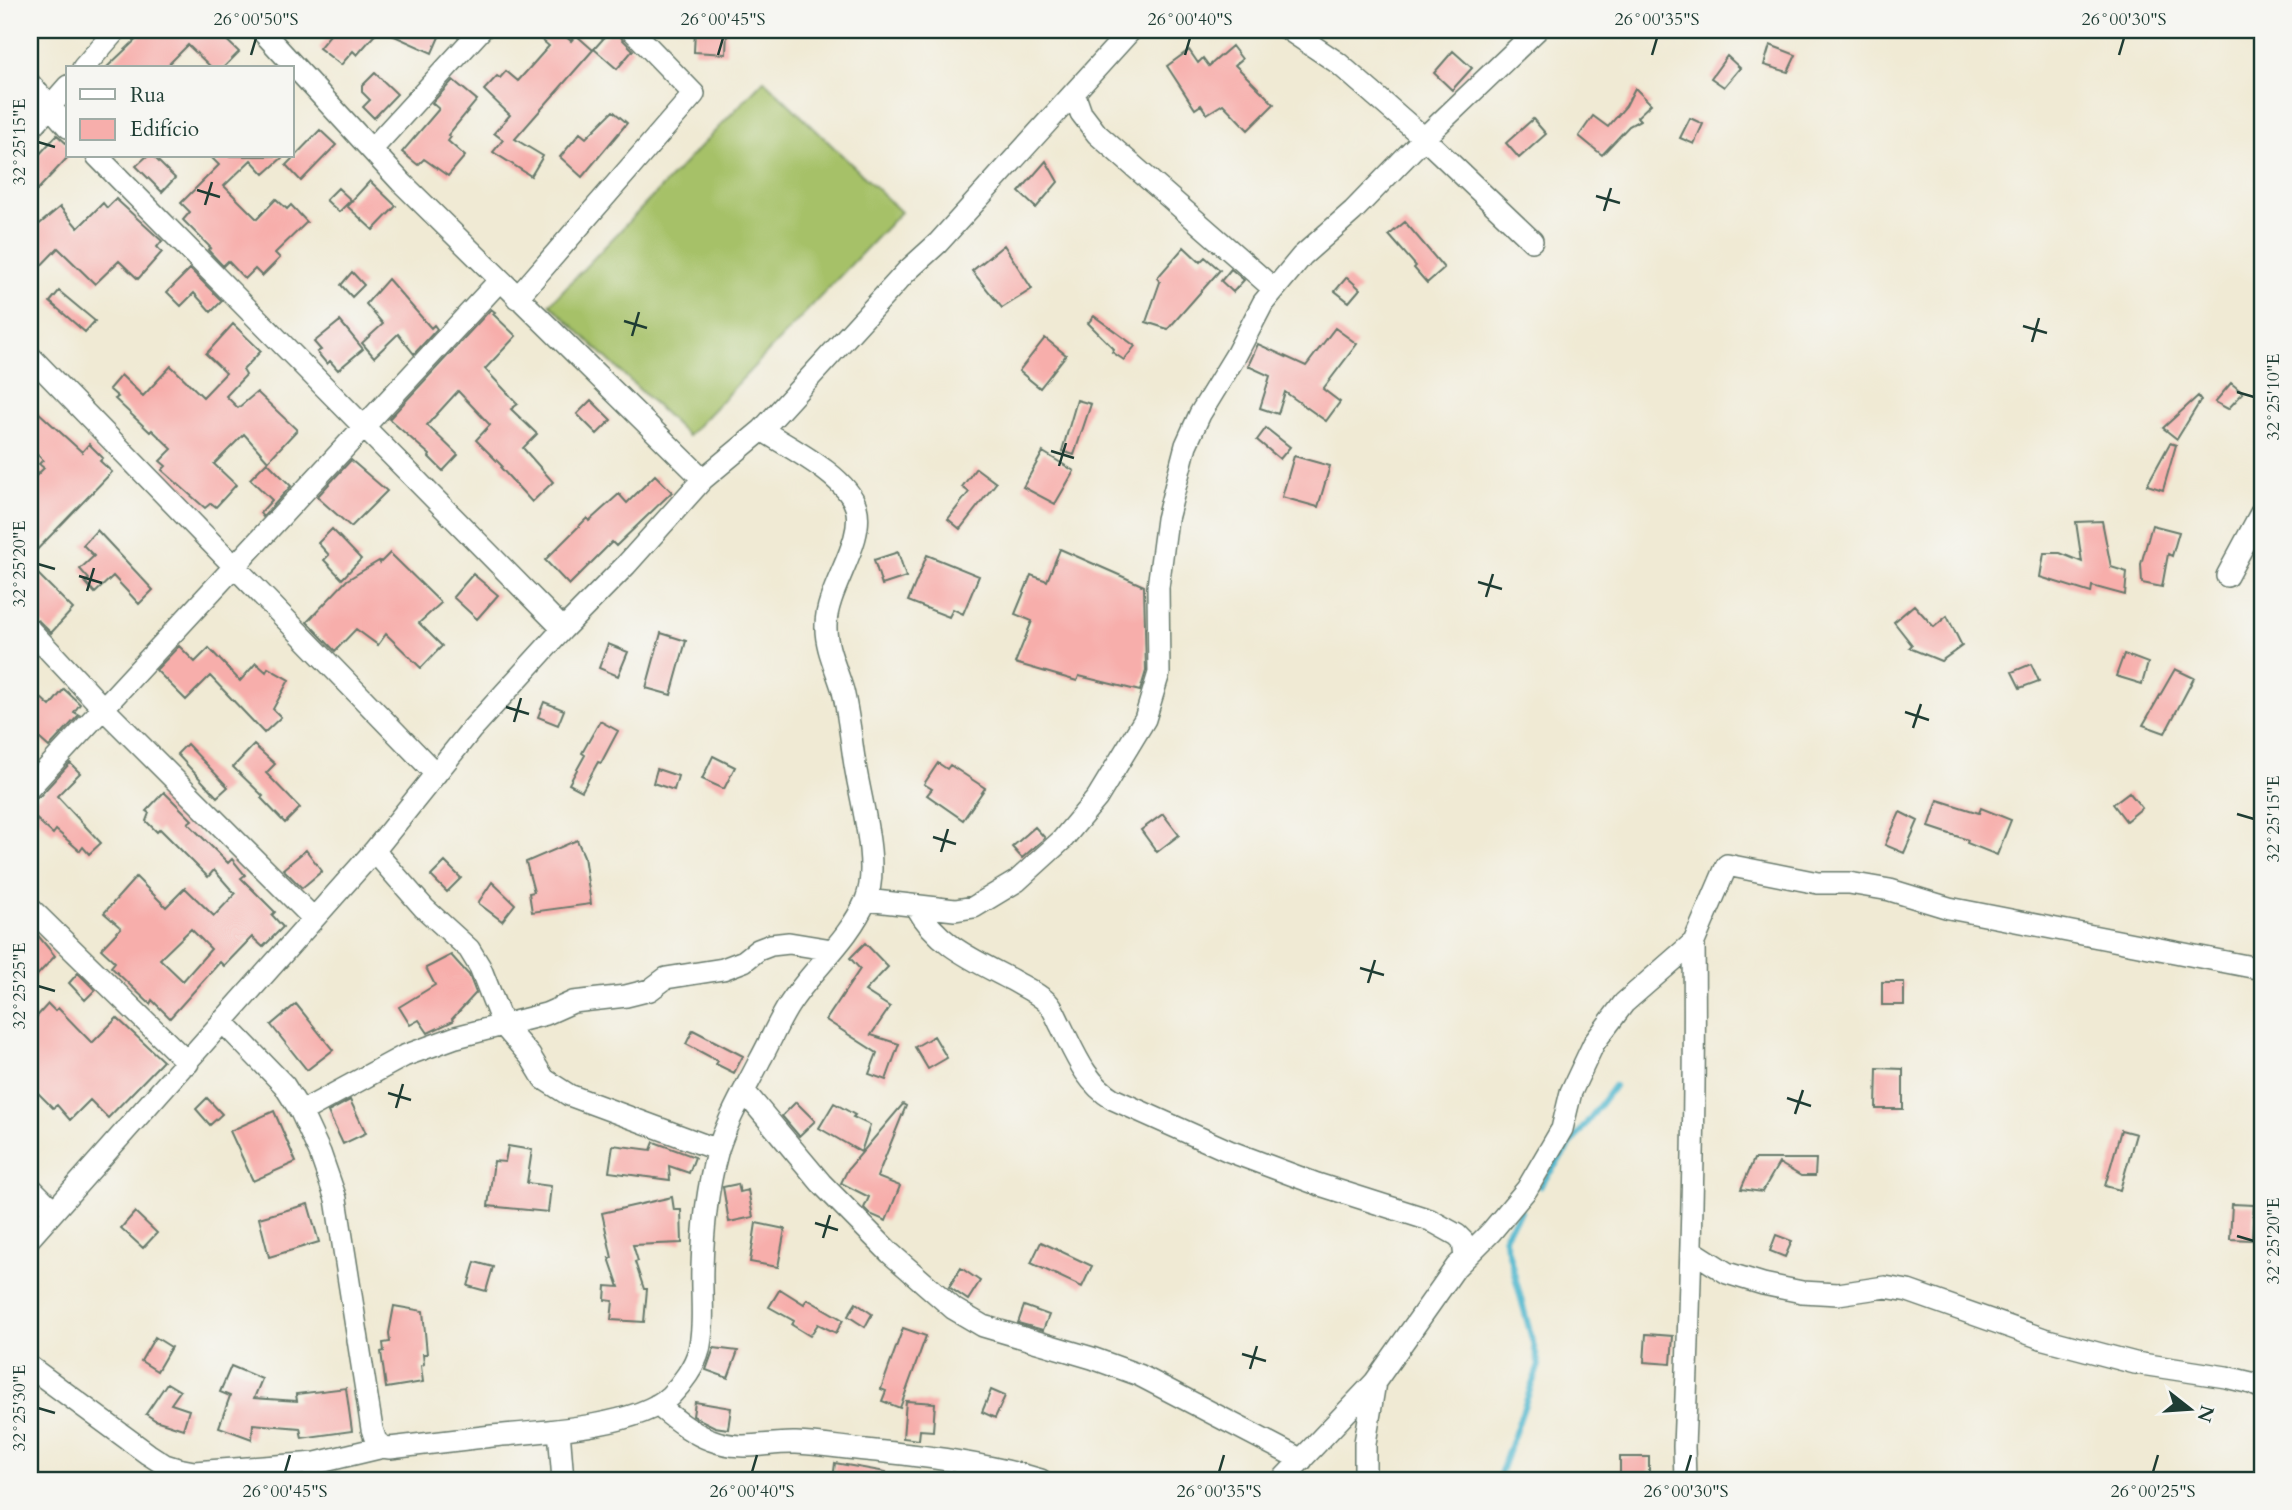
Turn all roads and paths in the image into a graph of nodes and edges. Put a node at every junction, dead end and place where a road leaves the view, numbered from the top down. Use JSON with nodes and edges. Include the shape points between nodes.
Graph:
{"nodes":[{"id":1,"x":116,"y":30,"type":"edge"},
{"id":2,"x":261,"y":30,"type":"edge"},
{"id":3,"x":481,"y":30,"type":"edge"},
{"id":4,"x":632,"y":30,"type":"edge"},
{"id":5,"x":1131,"y":30,"type":"edge"},
{"id":6,"x":1289,"y":30,"type":"edge"},
{"id":7,"x":1537,"y":30,"type":"edge"},
{"id":8,"x":85,"y":66,"type":"edge"},
{"id":9,"x":30,"y":84,"type":"edge"},
{"id":10,"x":66,"y":88,"type":"edge"},
{"id":11,"x":1074,"y":93,"type":"junction"},
{"id":12,"x":50,"y":108,"type":"junction"},
{"id":13,"x":66,"y":125,"type":"edge"},
{"id":14,"x":30,"y":130,"type":"edge"},
{"id":15,"x":1424,"y":138,"type":"junction"},
{"id":16,"x":372,"y":149,"type":"junction"},
{"id":17,"x":99,"y":158,"type":"edge"},
{"id":18,"x":1532,"y":241,"type":"dead end"},
{"id":19,"x":500,"y":280,"type":"junction"},
{"id":20,"x":1274,"y":289,"type":"junction"},
{"id":21,"x":517,"y":298,"type":"junction"},
{"id":22,"x":30,"y":356,"type":"edge"},
{"id":23,"x":363,"y":426,"type":"junction"},
{"id":24,"x":762,"y":430,"type":"junction"},
{"id":25,"x":702,"y":479,"type":"junction"},
{"id":26,"x":2262,"y":511,"type":"edge"},
{"id":27,"x":234,"y":566,"type":"junction"},
{"id":28,"x":2227,"y":576,"type":"dead end"},
{"id":29,"x":563,"y":629,"type":"junction"},
{"id":30,"x":30,"y":630,"type":"edge"},
{"id":31,"x":103,"y":708,"type":"junction"},
{"id":32,"x":436,"y":774,"type":"junction"},
{"id":33,"x":30,"y":787,"type":"edge"},
{"id":34,"x":374,"y":852,"type":"junction"},
{"id":35,"x":866,"y":900,"type":"junction"},
{"id":36,"x":916,"y":906,"type":"junction"},
{"id":37,"x":30,"y":908,"type":"edge"},
{"id":38,"x":313,"y":918,"type":"junction"},
{"id":39,"x":1694,"y":942,"type":"junction"},
{"id":40,"x":832,"y":950,"type":"junction"},
{"id":41,"x":2262,"y":969,"type":"edge"},
{"id":42,"x":222,"y":1021,"type":"junction"},
{"id":43,"x":503,"y":1025,"type":"junction"},
{"id":44,"x":188,"y":1063,"type":"junction"},
{"id":45,"x":744,"y":1091,"type":"junction"},
{"id":46,"x":301,"y":1112,"type":"junction"},
{"id":47,"x":718,"y":1150,"type":"junction"},
{"id":48,"x":30,"y":1187,"type":"edge"},
{"id":49,"x":54,"y":1211,"type":"junction"},
{"id":50,"x":30,"y":1238,"type":"edge"},
{"id":51,"x":1692,"y":1250,"type":"junction"},
{"id":52,"x":1465,"y":1258,"type":"junction"},
{"id":53,"x":30,"y":1367,"type":"edge"},
{"id":54,"x":1375,"y":1382,"type":"junction"},
{"id":55,"x":2262,"y":1388,"type":"edge"},
{"id":56,"x":657,"y":1405,"type":"junction"},
{"id":57,"x":559,"y":1430,"type":"junction"},
{"id":58,"x":383,"y":1447,"type":"junction"},
{"id":59,"x":1302,"y":1460,"type":"junction"},
{"id":60,"x":287,"y":1472,"type":"edge"},
{"id":61,"x":563,"y":1480,"type":"edge"},
{"id":62,"x":1041,"y":1480,"type":"edge"},
{"id":63,"x":1282,"y":1480,"type":"edge"},
{"id":64,"x":1365,"y":1480,"type":"edge"},
{"id":65,"x":1685,"y":1480,"type":"edge"}],
"edges":[{"from":1,"to":8,"type":"street"},
{"from":2,"to":16,"type":"street"},
{"from":3,"to":16,"type":"street"},
{"from":4,"to":21,"type":"street","via":[[694,94]]},
{"from":5,"to":11,"type":"street"},
{"from":6,"to":15,"type":"street","via":[[1338,63]]},
{"from":7,"to":15,"type":"street"},
{"from":9,"to":12,"type":"street"},
{"from":10,"to":12,"type":"street"},
{"from":11,"to":20,"type":"street","via":[[1081,113],[1097,134]]},
{"from":11,"to":24,"type":"street"},
{"from":12,"to":13,"type":"street"},
{"from":12,"to":14,"type":"street"},
{"from":15,"to":18,"type":"street"},
{"from":15,"to":20,"type":"street"},
{"from":16,"to":19,"type":"street"},
{"from":17,"to":23,"type":"street"},
{"from":19,"to":21,"type":"street"},
{"from":19,"to":23,"type":"street"},
{"from":20,"to":36,"type":"street","via":[[1186,445],[1167,519],[1158,587],[1159,673],[1145,719],[1097,798],[1062,840],[1017,881],[974,907],[955,911]]},
{"from":21,"to":25,"type":"street"},
{"from":22,"to":27,"type":"street"},
{"from":23,"to":27,"type":"street"},
{"from":23,"to":29,"type":"street"},
{"from":24,"to":25,"type":"street"},
{"from":24,"to":35,"type":"street","via":[[829,473],[857,507],[852,545],[825,624],[849,719],[866,824],[870,886]]},
{"from":25,"to":29,"type":"street"},
{"from":26,"to":28,"type":"street"},
{"from":27,"to":31,"type":"street"},
{"from":27,"to":32,"type":"street"},
{"from":29,"to":32,"type":"street"},
{"from":30,"to":31,"type":"street"},
{"from":31,"to":33,"type":"street"},
{"from":31,"to":38,"type":"street"},
{"from":32,"to":34,"type":"street"},
{"from":34,"to":38,"type":"street"},
{"from":34,"to":43,"type":"street","via":[[469,949]]},
{"from":35,"to":36,"type":"street"},
{"from":35,"to":40,"type":"street"},
{"from":36,"to":52,"type":"street","via":[[933,931],[958,953],[1050,1004],[1098,1090],[1229,1151],[1430,1220],[1463,1241]]},
{"from":37,"to":44,"type":"street"},
{"from":38,"to":42,"type":"street"},
{"from":39,"to":41,"type":"street","via":[[1727,864],[1818,883],[1890,890],[1949,908]]},
{"from":39,"to":51,"type":"street"},
{"from":39,"to":52,"type":"street","via":[[1623,1003],[1594,1043],[1548,1155],[1527,1189]]},
{"from":40,"to":43,"type":"street","via":[[771,944],[723,969],[666,978],[650,990],[573,1002]]},
{"from":40,"to":45,"type":"street","via":[[789,1005]]},
{"from":42,"to":44,"type":"street"},
{"from":42,"to":46,"type":"street","via":[[284,1085]]},
{"from":43,"to":46,"type":"street","via":[[404,1055]]},
{"from":43,"to":47,"type":"street","via":[[544,1079],[569,1095]]},
{"from":44,"to":49,"type":"street"},
{"from":45,"to":47,"type":"street"},
{"from":45,"to":59,"type":"street","via":[[821,1183],[954,1309],[983,1326],[1139,1375]]},
{"from":46,"to":58,"type":"street","via":[[336,1199],[372,1429]]},
{"from":47,"to":56,"type":"street","via":[[704,1223],[699,1352],[687,1376]]},
{"from":48,"to":49,"type":"street"},
{"from":49,"to":50,"type":"street"},
{"from":51,"to":55,"type":"street","via":[[1727,1273],[1763,1284],[1802,1293],[1838,1294],[1885,1287],[1908,1291],[2044,1339]]},
{"from":51,"to":65,"type":"street"},
{"from":52,"to":54,"type":"street"},
{"from":53,"to":60,"type":"street","via":[[165,1465],[194,1472]]},
{"from":54,"to":59,"type":"street"},
{"from":54,"to":64,"type":"street"},
{"from":56,"to":57,"type":"street","via":[[631,1417]]},
{"from":56,"to":62,"type":"street","via":[[691,1430],[733,1446],[794,1443],[924,1455]]},
{"from":57,"to":58,"type":"street"},
{"from":57,"to":61,"type":"street"},
{"from":58,"to":60,"type":"street"},
{"from":59,"to":63,"type":"street"}]}
